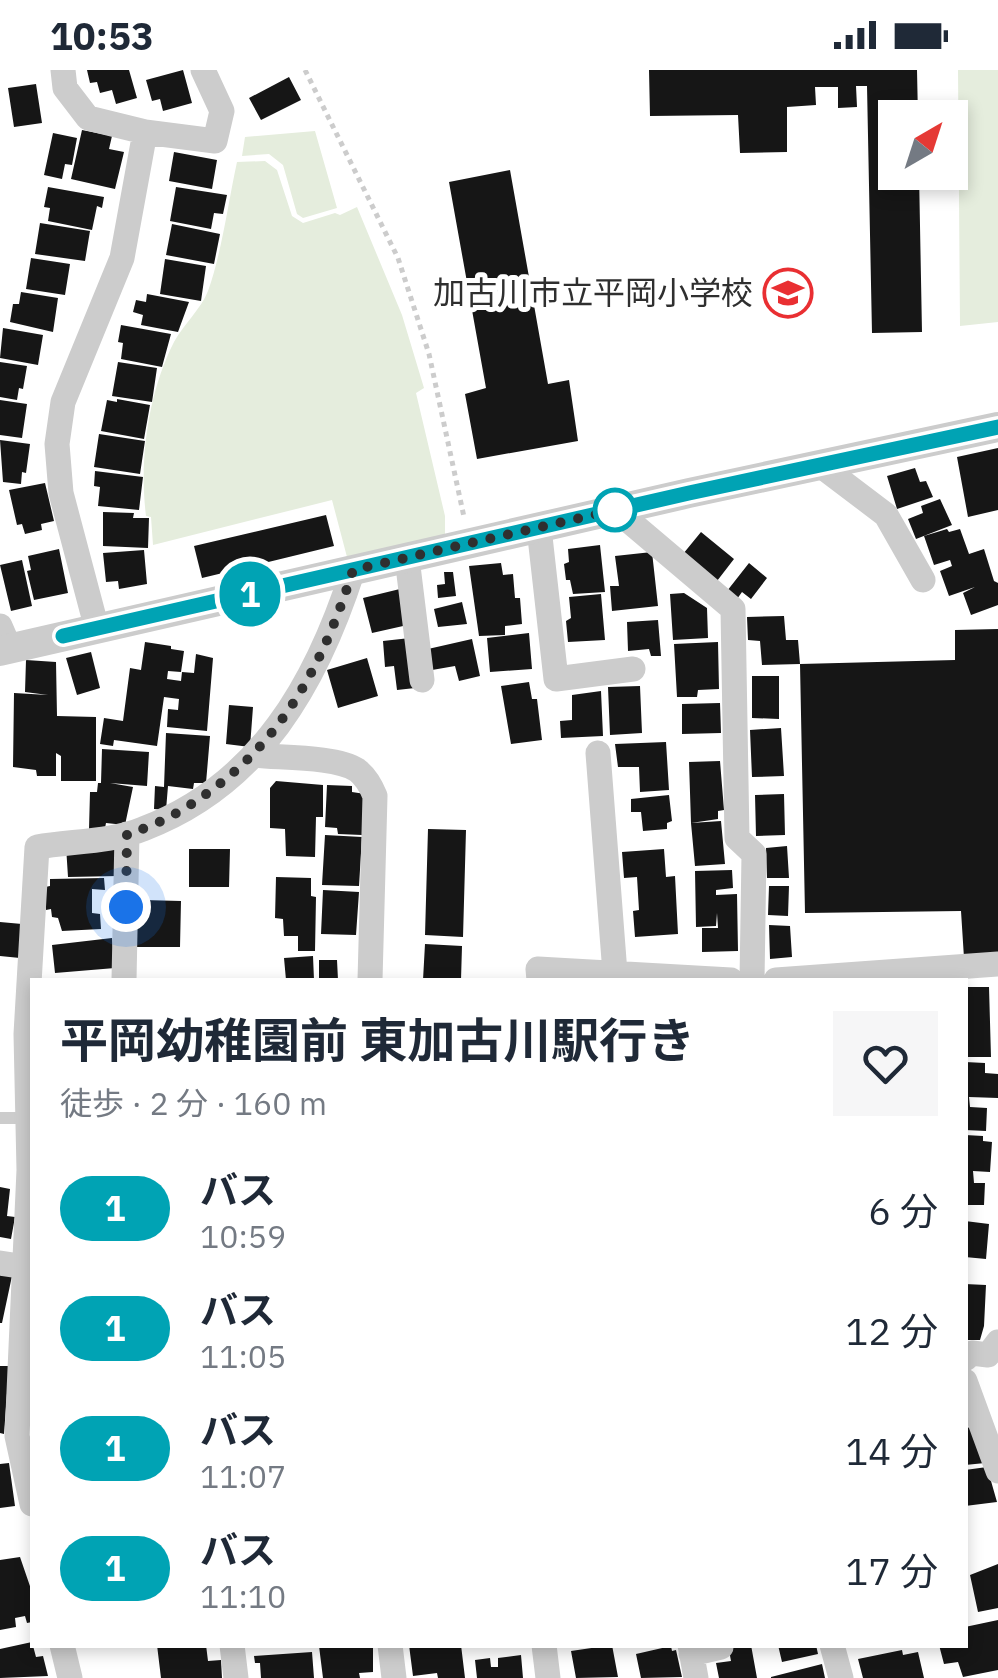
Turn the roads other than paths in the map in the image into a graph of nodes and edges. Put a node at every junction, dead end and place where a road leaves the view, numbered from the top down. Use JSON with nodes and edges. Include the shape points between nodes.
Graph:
{"nodes":[{"id":1,"x":63,"y":70,"type":"edge"},
{"id":2,"x":203,"y":70,"type":"edge"},
{"id":3,"x":145,"y":132,"type":"junction"},
{"id":4,"x":998,"y":427,"type":"edge"},
{"id":5,"x":820,"y":466,"type":"junction"},
{"id":6,"x":616,"y":510,"type":"junction"},
{"id":7,"x":539,"y":528,"type":"junction"},
{"id":8,"x":406,"y":558,"type":"junction"},
{"id":9,"x":353,"y":570,"type":"junction"},
{"id":10,"x":923,"y":580,"type":"dead end"},
{"id":11,"x":97,"y":629,"type":"junction"},
{"id":12,"x":3,"y":642,"type":"edge"},
{"id":13,"x":633,"y":669,"type":"dead end"},
{"id":14,"x":422,"y":680,"type":"dead end"},
{"id":15,"x":598,"y":753,"type":"dead end"},
{"id":16,"x":253,"y":755,"type":"junction"},
{"id":17,"x":127,"y":834,"type":"junction"},
{"id":18,"x":998,"y":964,"type":"edge"},
{"id":19,"x":363,"y":970,"type":"edge"},
{"id":20,"x":631,"y":976,"type":"edge"},
{"id":21,"x":884,"y":977,"type":"edge"},
{"id":22,"x":124,"y":978,"type":"edge"},
{"id":23,"x":539,"y":978,"type":"edge"},
{"id":24,"x":680,"y":978,"type":"edge"},
{"id":25,"x":752,"y":978,"type":"edge"},
{"id":26,"x":848,"y":978,"type":"edge"},
{"id":27,"x":0,"y":1118,"type":"edge"},
{"id":28,"x":28,"y":1118,"type":"junction"},
{"id":29,"x":0,"y":1263,"type":"edge"},
{"id":30,"x":26,"y":1267,"type":"junction"},
{"id":31,"x":998,"y":1342,"type":"edge"},
{"id":32,"x":968,"y":1356,"type":"edge"},
{"id":33,"x":968,"y":1390,"type":"edge"},
{"id":34,"x":998,"y":1471,"type":"edge"},
{"id":35,"x":30,"y":1495,"type":"edge"},
{"id":36,"x":63,"y":1648,"type":"edge"},
{"id":37,"x":232,"y":1648,"type":"edge"},
{"id":38,"x":390,"y":1648,"type":"edge"},
{"id":39,"x":544,"y":1648,"type":"edge"},
{"id":40,"x":721,"y":1648,"type":"dead end"},
{"id":41,"x":833,"y":1648,"type":"edge"},
{"id":42,"x":692,"y":1659,"type":"edge"},
{"id":43,"x":70,"y":1678,"type":"edge"},
{"id":44,"x":236,"y":1678,"type":"edge"},
{"id":45,"x":394,"y":1678,"type":"edge"},
{"id":46,"x":548,"y":1678,"type":"edge"},
{"id":47,"x":841,"y":1678,"type":"edge"}],
"edges":[{"from":1,"to":3,"type":"street","via":[[65,88],[88,118]]},
{"from":2,"to":3,"type":"street","via":[[222,112],[214,141]]},
{"from":3,"to":11,"type":"street","via":[[122,258],[63,402],[57,444],[61,493]]},
{"from":4,"to":5,"type":"street"},
{"from":5,"to":6,"type":"street"},
{"from":5,"to":10,"type":"street","via":[[886,515]]},
{"from":6,"to":7,"type":"street"},
{"from":6,"to":25,"type":"street","via":[[733,609],[737,838],[754,854]]},
{"from":7,"to":8,"type":"street"},
{"from":7,"to":13,"type":"street","via":[[556,679]]},
{"from":8,"to":9,"type":"street"},
{"from":8,"to":14,"type":"street"},
{"from":9,"to":11,"type":"street"},
{"from":9,"to":16,"type":"street","via":[[320,660],[298,700]]},
{"from":11,"to":12,"type":"street"},
{"from":15,"to":20,"type":"street"},
{"from":16,"to":17,"type":"street","via":[[181,812]]},
{"from":16,"to":19,"type":"street","via":[[337,763],[368,782],[375,796]]},
{"from":17,"to":22,"type":"street"},
{"from":17,"to":28,"type":"street","via":[[38,847],[26,1034]]},
{"from":18,"to":21,"type":"street"},
{"from":20,"to":23,"type":"street","via":[[538,969]]},
{"from":20,"to":24,"type":"street"},
{"from":21,"to":26,"type":"street"},
{"from":27,"to":28,"type":"lane"},
{"from":28,"to":30,"type":"street"},
{"from":29,"to":30,"type":"street"},
{"from":30,"to":35,"type":"street","via":[[17,1436]]},
{"from":31,"to":32,"type":"street","via":[[988,1355]]},
{"from":33,"to":34,"type":"street"},
{"from":36,"to":43,"type":"street"},
{"from":37,"to":44,"type":"street"},
{"from":38,"to":45,"type":"street"},
{"from":39,"to":46,"type":"street"},
{"from":40,"to":42,"type":"street"},
{"from":41,"to":47,"type":"street"}]}
